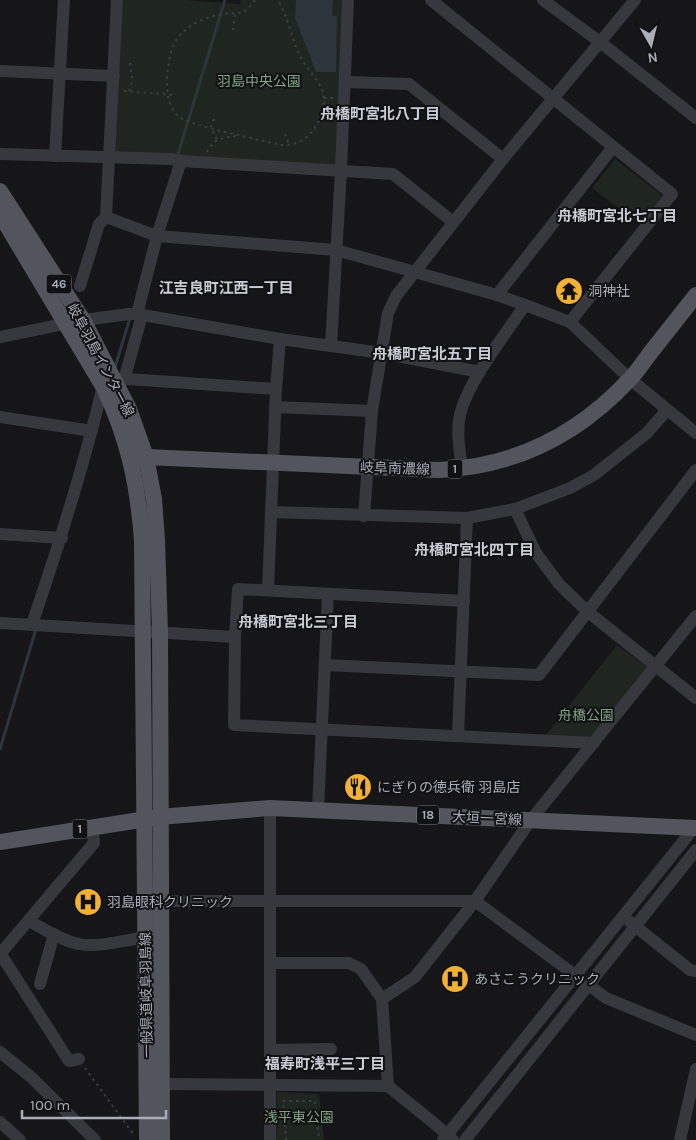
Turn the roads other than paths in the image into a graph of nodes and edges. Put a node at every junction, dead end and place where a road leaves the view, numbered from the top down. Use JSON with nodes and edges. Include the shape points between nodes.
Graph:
{"nodes":[{"id":1,"x":64,"y":0,"type":"edge"},
{"id":2,"x":118,"y":0,"type":"edge"},
{"id":3,"x":348,"y":0,"type":"edge"},
{"id":4,"x":431,"y":0,"type":"edge"},
{"id":5,"x":543,"y":0,"type":"edge"},
{"id":6,"x":635,"y":0,"type":"edge"},
{"id":7,"x":600,"y":42,"type":"junction"},
{"id":8,"x":0,"y":71,"type":"edge"},
{"id":9,"x":60,"y":74,"type":"junction"},
{"id":10,"x":114,"y":76,"type":"junction"},
{"id":11,"x":345,"y":82,"type":"junction"},
{"id":12,"x":552,"y":98,"type":"junction"},
{"id":13,"x":696,"y":118,"type":"edge"},
{"id":14,"x":613,"y":147,"type":"junction"},
{"id":15,"x":0,"y":154,"type":"edge"},
{"id":16,"x":55,"y":156,"type":"junction"},
{"id":17,"x":110,"y":158,"type":"junction"},
{"id":18,"x":503,"y":158,"type":"junction"},
{"id":19,"x":181,"y":161,"type":"junction"},
{"id":20,"x":341,"y":170,"type":"junction"},
{"id":21,"x":0,"y":190,"type":"edge"},
{"id":22,"x":0,"y":214,"type":"edge"},
{"id":23,"x":106,"y":217,"type":"junction"},
{"id":24,"x":453,"y":222,"type":"junction"},
{"id":25,"x":156,"y":236,"type":"junction"},
{"id":26,"x":336,"y":250,"type":"junction"},
{"id":27,"x":414,"y":272,"type":"junction"},
{"id":28,"x":80,"y":286,"type":"dead end"},
{"id":29,"x":497,"y":295,"type":"junction"},
{"id":30,"x":696,"y":295,"type":"edge"},
{"id":31,"x":524,"y":305,"type":"junction"},
{"id":32,"x":136,"y":314,"type":"junction"},
{"id":33,"x":75,"y":322,"type":"junction"},
{"id":34,"x":570,"y":322,"type":"junction"},
{"id":35,"x":0,"y":337,"type":"edge"},
{"id":36,"x":280,"y":339,"type":"junction"},
{"id":37,"x":330,"y":346,"type":"junction"},
{"id":38,"x":382,"y":352,"type":"junction"},
{"id":39,"x":480,"y":372,"type":"junction"},
{"id":40,"x":630,"y":379,"type":"junction"},
{"id":41,"x":112,"y":382,"type":"junction"},
{"id":42,"x":276,"y":389,"type":"junction"},
{"id":43,"x":275,"y":407,"type":"junction"},
{"id":44,"x":667,"y":410,"type":"junction"},
{"id":45,"x":372,"y":411,"type":"junction"},
{"id":46,"x":0,"y":416,"type":"edge"},
{"id":47,"x":92,"y":431,"type":"junction"},
{"id":48,"x":696,"y":433,"type":"edge"},
{"id":49,"x":139,"y":459,"type":"junction"},
{"id":50,"x":273,"y":462,"type":"junction"},
{"id":51,"x":368,"y":467,"type":"junction"},
{"id":52,"x":462,"y":469,"type":"junction"},
{"id":53,"x":696,"y":470,"type":"edge"},
{"id":54,"x":515,"y":509,"type":"junction"},
{"id":55,"x":271,"y":512,"type":"junction"},
{"id":56,"x":364,"y":516,"type":"junction"},
{"id":57,"x":467,"y":518,"type":"junction"},
{"id":58,"x":0,"y":534,"type":"edge"},
{"id":59,"x":62,"y":538,"type":"junction"},
{"id":60,"x":268,"y":590,"type":"junction"},
{"id":61,"x":328,"y":594,"type":"junction"},
{"id":62,"x":464,"y":602,"type":"junction"},
{"id":63,"x":588,"y":612,"type":"junction"},
{"id":64,"x":696,"y":616,"type":"edge"},
{"id":65,"x":0,"y":623,"type":"edge"},
{"id":66,"x":34,"y":624,"type":"junction"},
{"id":67,"x":142,"y":631,"type":"junction"},
{"id":68,"x":160,"y":632,"type":"junction"},
{"id":69,"x":235,"y":636,"type":"junction"},
{"id":70,"x":325,"y":665,"type":"junction"},
{"id":71,"x":656,"y":667,"type":"junction"},
{"id":72,"x":460,"y":672,"type":"junction"},
{"id":73,"x":696,"y":698,"type":"edge"},
{"id":74,"x":322,"y":730,"type":"junction"},
{"id":75,"x":458,"y":736,"type":"junction"},
{"id":76,"x":594,"y":743,"type":"junction"},
{"id":77,"x":270,"y":808,"type":"junction"},
{"id":78,"x":318,"y":810,"type":"junction"},
{"id":79,"x":152,"y":818,"type":"junction"},
{"id":80,"x":530,"y":821,"type":"junction"},
{"id":81,"x":92,"y":826,"type":"junction"},
{"id":82,"x":695,"y":826,"type":"edge"},
{"id":83,"x":0,"y":842,"type":"edge"},
{"id":84,"x":696,"y":850,"type":"edge"},
{"id":85,"x":160,"y":901,"type":"junction"},
{"id":86,"x":475,"y":901,"type":"junction"},
{"id":87,"x":270,"y":902,"type":"junction"},
{"id":88,"x":623,"y":916,"type":"junction"},
{"id":89,"x":29,"y":921,"type":"junction"},
{"id":90,"x":635,"y":926,"type":"junction"},
{"id":91,"x":54,"y":934,"type":"junction"},
{"id":92,"x":146,"y":937,"type":"junction"},
{"id":93,"x":0,"y":953,"type":"edge"},
{"id":94,"x":270,"y":963,"type":"junction"},
{"id":95,"x":696,"y":971,"type":"edge"},
{"id":96,"x":575,"y":976,"type":"junction"},
{"id":97,"x":40,"y":984,"type":"dead end"},
{"id":98,"x":588,"y":985,"type":"junction"},
{"id":99,"x":382,"y":999,"type":"junction"},
{"id":100,"x":696,"y":1035,"type":"edge"},
{"id":101,"x":331,"y":1049,"type":"dead end"},
{"id":102,"x":270,"y":1050,"type":"junction"},
{"id":103,"x":0,"y":1052,"type":"edge"},
{"id":104,"x":79,"y":1059,"type":"road end"},
{"id":105,"x":696,"y":1069,"type":"edge"},
{"id":106,"x":162,"y":1084,"type":"junction"},
{"id":107,"x":270,"y":1085,"type":"junction"},
{"id":108,"x":388,"y":1086,"type":"junction"},
{"id":109,"x":0,"y":1122,"type":"edge"},
{"id":110,"x":448,"y":1138,"type":"edge"},
{"id":111,"x":141,"y":1139,"type":"edge"},
{"id":112,"x":20,"y":1140,"type":"edge"},
{"id":113,"x":95,"y":1140,"type":"edge"},
{"id":114,"x":162,"y":1140,"type":"edge"},
{"id":115,"x":270,"y":1140,"type":"edge"},
{"id":116,"x":465,"y":1140,"type":"edge"},
{"id":117,"x":680,"y":1140,"type":"edge"}],
"edges":[{"from":1,"to":9,"type":"street"},
{"from":2,"to":10,"type":"street"},
{"from":3,"to":11,"type":"street"},
{"from":4,"to":12,"type":"street"},
{"from":5,"to":7,"type":"street"},
{"from":6,"to":7,"type":"street"},
{"from":7,"to":12,"type":"street"},
{"from":7,"to":13,"type":"street"},
{"from":8,"to":9,"type":"street"},
{"from":9,"to":10,"type":"street"},
{"from":9,"to":16,"type":"street"},
{"from":10,"to":17,"type":"street"},
{"from":11,"to":18,"type":"street","via":[[409,84]]},
{"from":11,"to":20,"type":"street"},
{"from":12,"to":14,"type":"street"},
{"from":12,"to":18,"type":"street"},
{"from":14,"to":29,"type":"street"},
{"from":14,"to":34,"type":"street","via":[[672,194]]},
{"from":15,"to":16,"type":"street"},
{"from":16,"to":17,"type":"street"},
{"from":17,"to":19,"type":"street","via":[[171,158]]},
{"from":17,"to":23,"type":"street"},
{"from":18,"to":24,"type":"street"},
{"from":19,"to":20,"type":"street"},
{"from":19,"to":25,"type":"street"},
{"from":20,"to":24,"type":"street","via":[[393,174]]},
{"from":20,"to":26,"type":"street"},
{"from":21,"to":33,"type":"main road","name":"岐阜羽島インター線","number":"46"},
{"from":22,"to":33,"type":"main road","name":"岐阜羽島インター線","number":"46"},
{"from":23,"to":25,"type":"street"},
{"from":23,"to":28,"type":"street","via":[[99,224]]},
{"from":24,"to":27,"type":"street"},
{"from":25,"to":26,"type":"street"},
{"from":25,"to":32,"type":"street"},
{"from":26,"to":27,"type":"street"},
{"from":26,"to":37,"type":"street"},
{"from":27,"to":29,"type":"street"},
{"from":27,"to":38,"type":"street","via":[[388,313]]},
{"from":29,"to":31,"type":"street"},
{"from":30,"to":40,"type":"main road","name":"岐阜南濃線","number":"1"},
{"from":31,"to":34,"type":"street"},
{"from":31,"to":39,"type":"street"},
{"from":32,"to":33,"type":"street"},
{"from":32,"to":36,"type":"street"},
{"from":32,"to":41,"type":"street"},
{"from":33,"to":35,"type":"street"},
{"from":33,"to":41,"type":"main road","name":"岐阜羽島インター線","number":"46"},
{"from":34,"to":40,"type":"street"},
{"from":36,"to":37,"type":"street"},
{"from":36,"to":42,"type":"street"},
{"from":37,"to":38,"type":"street"},
{"from":38,"to":39,"type":"street"},
{"from":38,"to":45,"type":"street"},
{"from":39,"to":52,"type":"street","via":[[460,416],[458,432]]},
{"from":40,"to":44,"type":"street"},
{"from":40,"to":52,"type":"main road","name":"岐阜南濃線","number":"1","via":[[598,410],[561,436],[520,455]]},
{"from":41,"to":42,"type":"street"},
{"from":41,"to":47,"type":"street"},
{"from":41,"to":49,"type":"main road","name":"岐阜羽島インター線","number":"46"},
{"from":42,"to":43,"type":"street"},
{"from":43,"to":45,"type":"street"},
{"from":43,"to":50,"type":"street"},
{"from":44,"to":48,"type":"street"},
{"from":44,"to":54,"type":"street","via":[[647,432],[594,475]]},
{"from":45,"to":51,"type":"street"},
{"from":46,"to":47,"type":"street"},
{"from":47,"to":59,"type":"street"},
{"from":49,"to":50,"type":"main road","name":"岐阜南濃線","number":"1"},
{"from":49,"to":67,"type":"main road"},
{"from":49,"to":68,"type":"main road","via":[[155,516]]},
{"from":50,"to":51,"type":"main road","name":"岐阜南濃線","number":"1"},
{"from":50,"to":55,"type":"street"},
{"from":51,"to":52,"type":"main road","name":"岐阜南濃線","number":"1"},
{"from":51,"to":56,"type":"street"},
{"from":53,"to":63,"type":"street"},
{"from":54,"to":57,"type":"street"},
{"from":54,"to":63,"type":"street","via":[[536,553]]},
{"from":55,"to":56,"type":"street"},
{"from":55,"to":60,"type":"street"},
{"from":56,"to":57,"type":"street"},
{"from":57,"to":62,"type":"street"},
{"from":58,"to":59,"type":"street"},
{"from":59,"to":66,"type":"street"},
{"from":60,"to":61,"type":"street"},
{"from":60,"to":69,"type":"street","via":[[238,590]]},
{"from":61,"to":62,"type":"street"},
{"from":61,"to":70,"type":"street"},
{"from":62,"to":72,"type":"street"},
{"from":63,"to":71,"type":"street"},
{"from":63,"to":72,"type":"street","via":[[539,675]]},
{"from":64,"to":71,"type":"street"},
{"from":65,"to":66,"type":"street"},
{"from":66,"to":67,"type":"street"},
{"from":67,"to":68,"type":"street"},
{"from":67,"to":79,"type":"main road"},
{"from":68,"to":69,"type":"street"},
{"from":68,"to":79,"type":"main road"},
{"from":69,"to":74,"type":"street","via":[[234,725]]},
{"from":70,"to":72,"type":"street"},
{"from":70,"to":74,"type":"street"},
{"from":71,"to":73,"type":"street"},
{"from":71,"to":76,"type":"street"},
{"from":72,"to":75,"type":"street"},
{"from":74,"to":75,"type":"street"},
{"from":74,"to":78,"type":"street"},
{"from":75,"to":76,"type":"street"},
{"from":76,"to":80,"type":"street"},
{"from":77,"to":78,"type":"main road","name":"大垣一宮線","number":"18"},
{"from":77,"to":79,"type":"main road","name":"大垣一宮線","number":"18"},
{"from":77,"to":87,"type":"street"},
{"from":78,"to":80,"type":"main road","name":"大垣一宮線","number":"18"},
{"from":79,"to":81,"type":"main road","number":"1"},
{"from":79,"to":85,"type":"main road"},
{"from":79,"to":92,"type":"main road","name":"一般県道岐阜羽島線"},
{"from":80,"to":82,"type":"main road","name":"大垣一宮線","number":"18"},
{"from":80,"to":86,"type":"street"},
{"from":81,"to":83,"type":"main road","number":"1"},
{"from":81,"to":89,"type":"street","via":[[94,843]]},
{"from":82,"to":88,"type":"street"},
{"from":84,"to":90,"type":"street"},
{"from":85,"to":87,"type":"street"},
{"from":85,"to":106,"type":"main road"},
{"from":86,"to":87,"type":"street"},
{"from":86,"to":96,"type":"street"},
{"from":86,"to":99,"type":"street","via":[[416,977]]},
{"from":87,"to":94,"type":"street"},
{"from":88,"to":90,"type":"street"},
{"from":88,"to":96,"type":"street"},
{"from":89,"to":91,"type":"street"},
{"from":89,"to":93,"type":"street"},
{"from":90,"to":95,"type":"street","via":[[690,970]]},
{"from":90,"to":98,"type":"street"},
{"from":91,"to":92,"type":"street","via":[[78,944],[91,945]]},
{"from":91,"to":97,"type":"street"},
{"from":92,"to":111,"type":"main road","name":"一般県道岐阜羽島線"},
{"from":93,"to":104,"type":"street","via":[[69,1061]]},
{"from":94,"to":99,"type":"street","via":[[349,964],[361,969]]},
{"from":94,"to":102,"type":"street"},
{"from":96,"to":98,"type":"street"},
{"from":96,"to":110,"type":"street"},
{"from":98,"to":100,"type":"street","via":[[606,998]]},
{"from":98,"to":116,"type":"street"},
{"from":99,"to":108,"type":"street"},
{"from":101,"to":102,"type":"street"},
{"from":102,"to":107,"type":"street"},
{"from":103,"to":113,"type":"street","via":[[31,1077]]},
{"from":105,"to":117,"type":"street"},
{"from":106,"to":107,"type":"street"},
{"from":106,"to":114,"type":"main road"},
{"from":107,"to":108,"type":"street"},
{"from":107,"to":115,"type":"street"},
{"from":108,"to":110,"type":"street"},
{"from":109,"to":112,"type":"street"}]}
